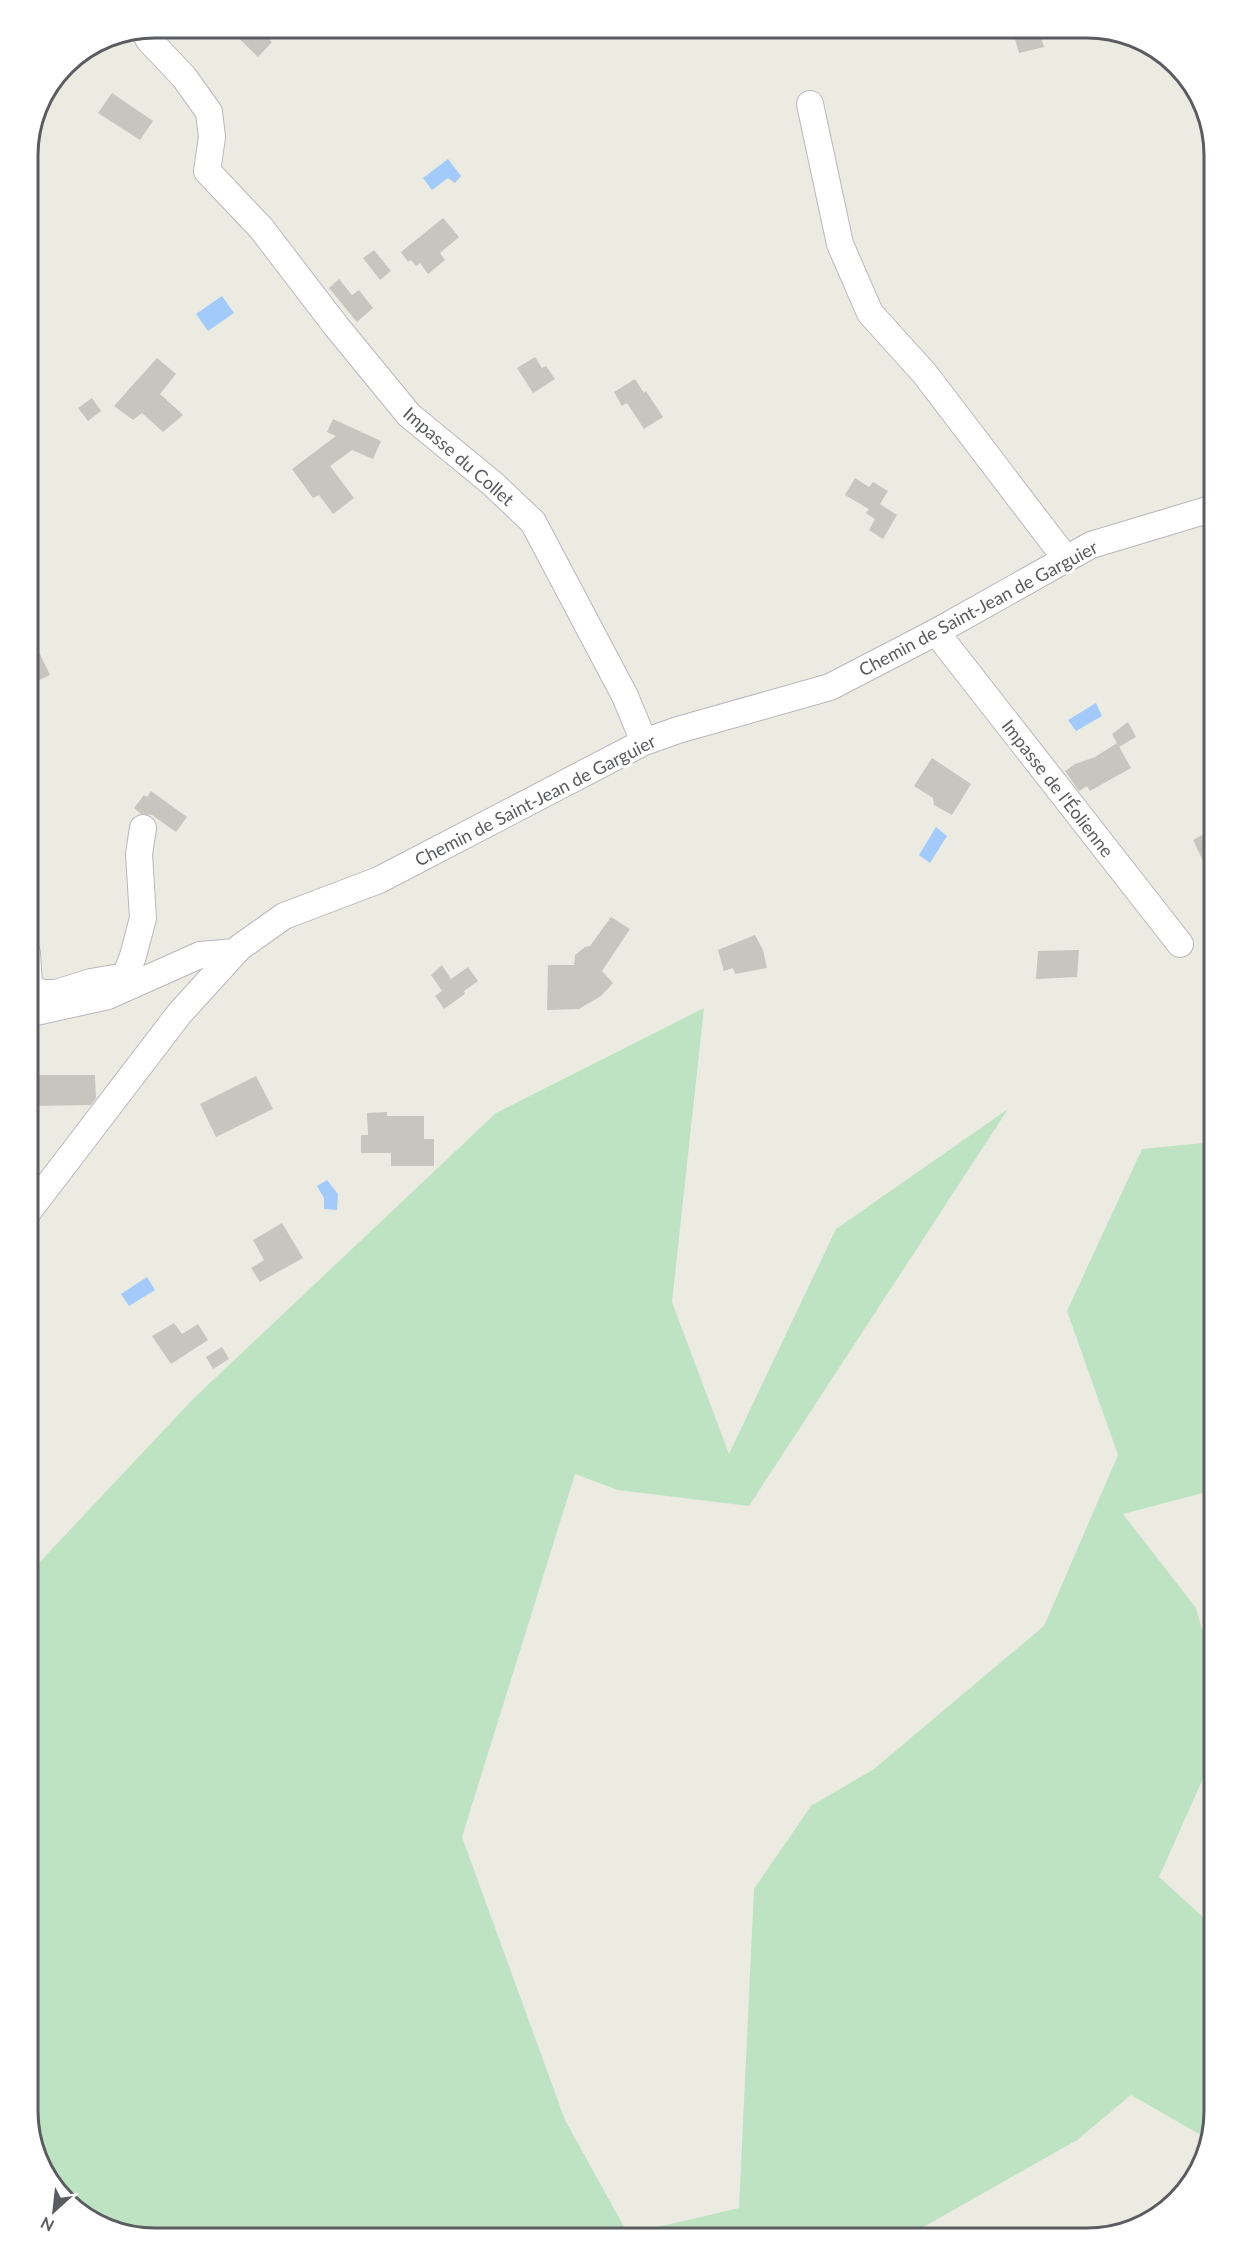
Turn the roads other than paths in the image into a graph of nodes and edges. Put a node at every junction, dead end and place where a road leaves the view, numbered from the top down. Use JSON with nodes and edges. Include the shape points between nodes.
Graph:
{"nodes":[{"id":1,"x":148,"y":38,"type":"edge"},
{"id":2,"x":810,"y":104,"type":"dead end"},
{"id":3,"x":1204,"y":511,"type":"edge"},
{"id":4,"x":1066,"y":559,"type":"junction"},
{"id":5,"x":936,"y":632,"type":"junction"},
{"id":6,"x":644,"y":742,"type":"junction"},
{"id":7,"x":143,"y":828,"type":"dead end"},
{"id":8,"x":1180,"y":944,"type":"dead end"},
{"id":9,"x":235,"y":952,"type":"junction"},
{"id":10,"x":128,"y":987,"type":"junction"},
{"id":11,"x":38,"y":992,"type":"edge"},
{"id":12,"x":38,"y":1012,"type":"edge"},
{"id":13,"x":38,"y":1199,"type":"edge"}],
"edges":[{"from":1,"to":6,"type":"street","name":"Impasse du Collet","via":[[184,77],[209,112],[212,138],[207,171],[261,228],[409,415],[494,484],[533,522],[625,696]]},
{"from":2,"to":4,"type":"street","via":[[840,244],[870,313],[925,374]]},
{"from":3,"to":4,"type":"street","name":"Chemin de Saint-Jean de Garguier","via":[[1091,545]]},
{"from":4,"to":5,"type":"street","name":"Chemin de Saint-Jean de Garguier"},
{"from":5,"to":6,"type":"street","name":"Chemin de Saint-Jean de Garguier","via":[[830,687]]},
{"from":5,"to":8,"type":"street","name":"Impasse de l'Éolienne"},
{"from":6,"to":9,"type":"street","name":"Chemin de Saint-Jean de Garguier","via":[[379,880],[284,916]]},
{"from":7,"to":10,"type":"street","via":[[139,854],[143,918],[126,975]]},
{"from":9,"to":10,"type":"street","via":[[200,955]]},
{"from":9,"to":13,"type":"street","name":"Chemin de Saint-Jean de Garguier","via":[[179,1014]]},
{"from":10,"to":11,"type":"street","via":[[120,977],[56,993]]},
{"from":10,"to":12,"type":"street","via":[[108,996]]}]}
